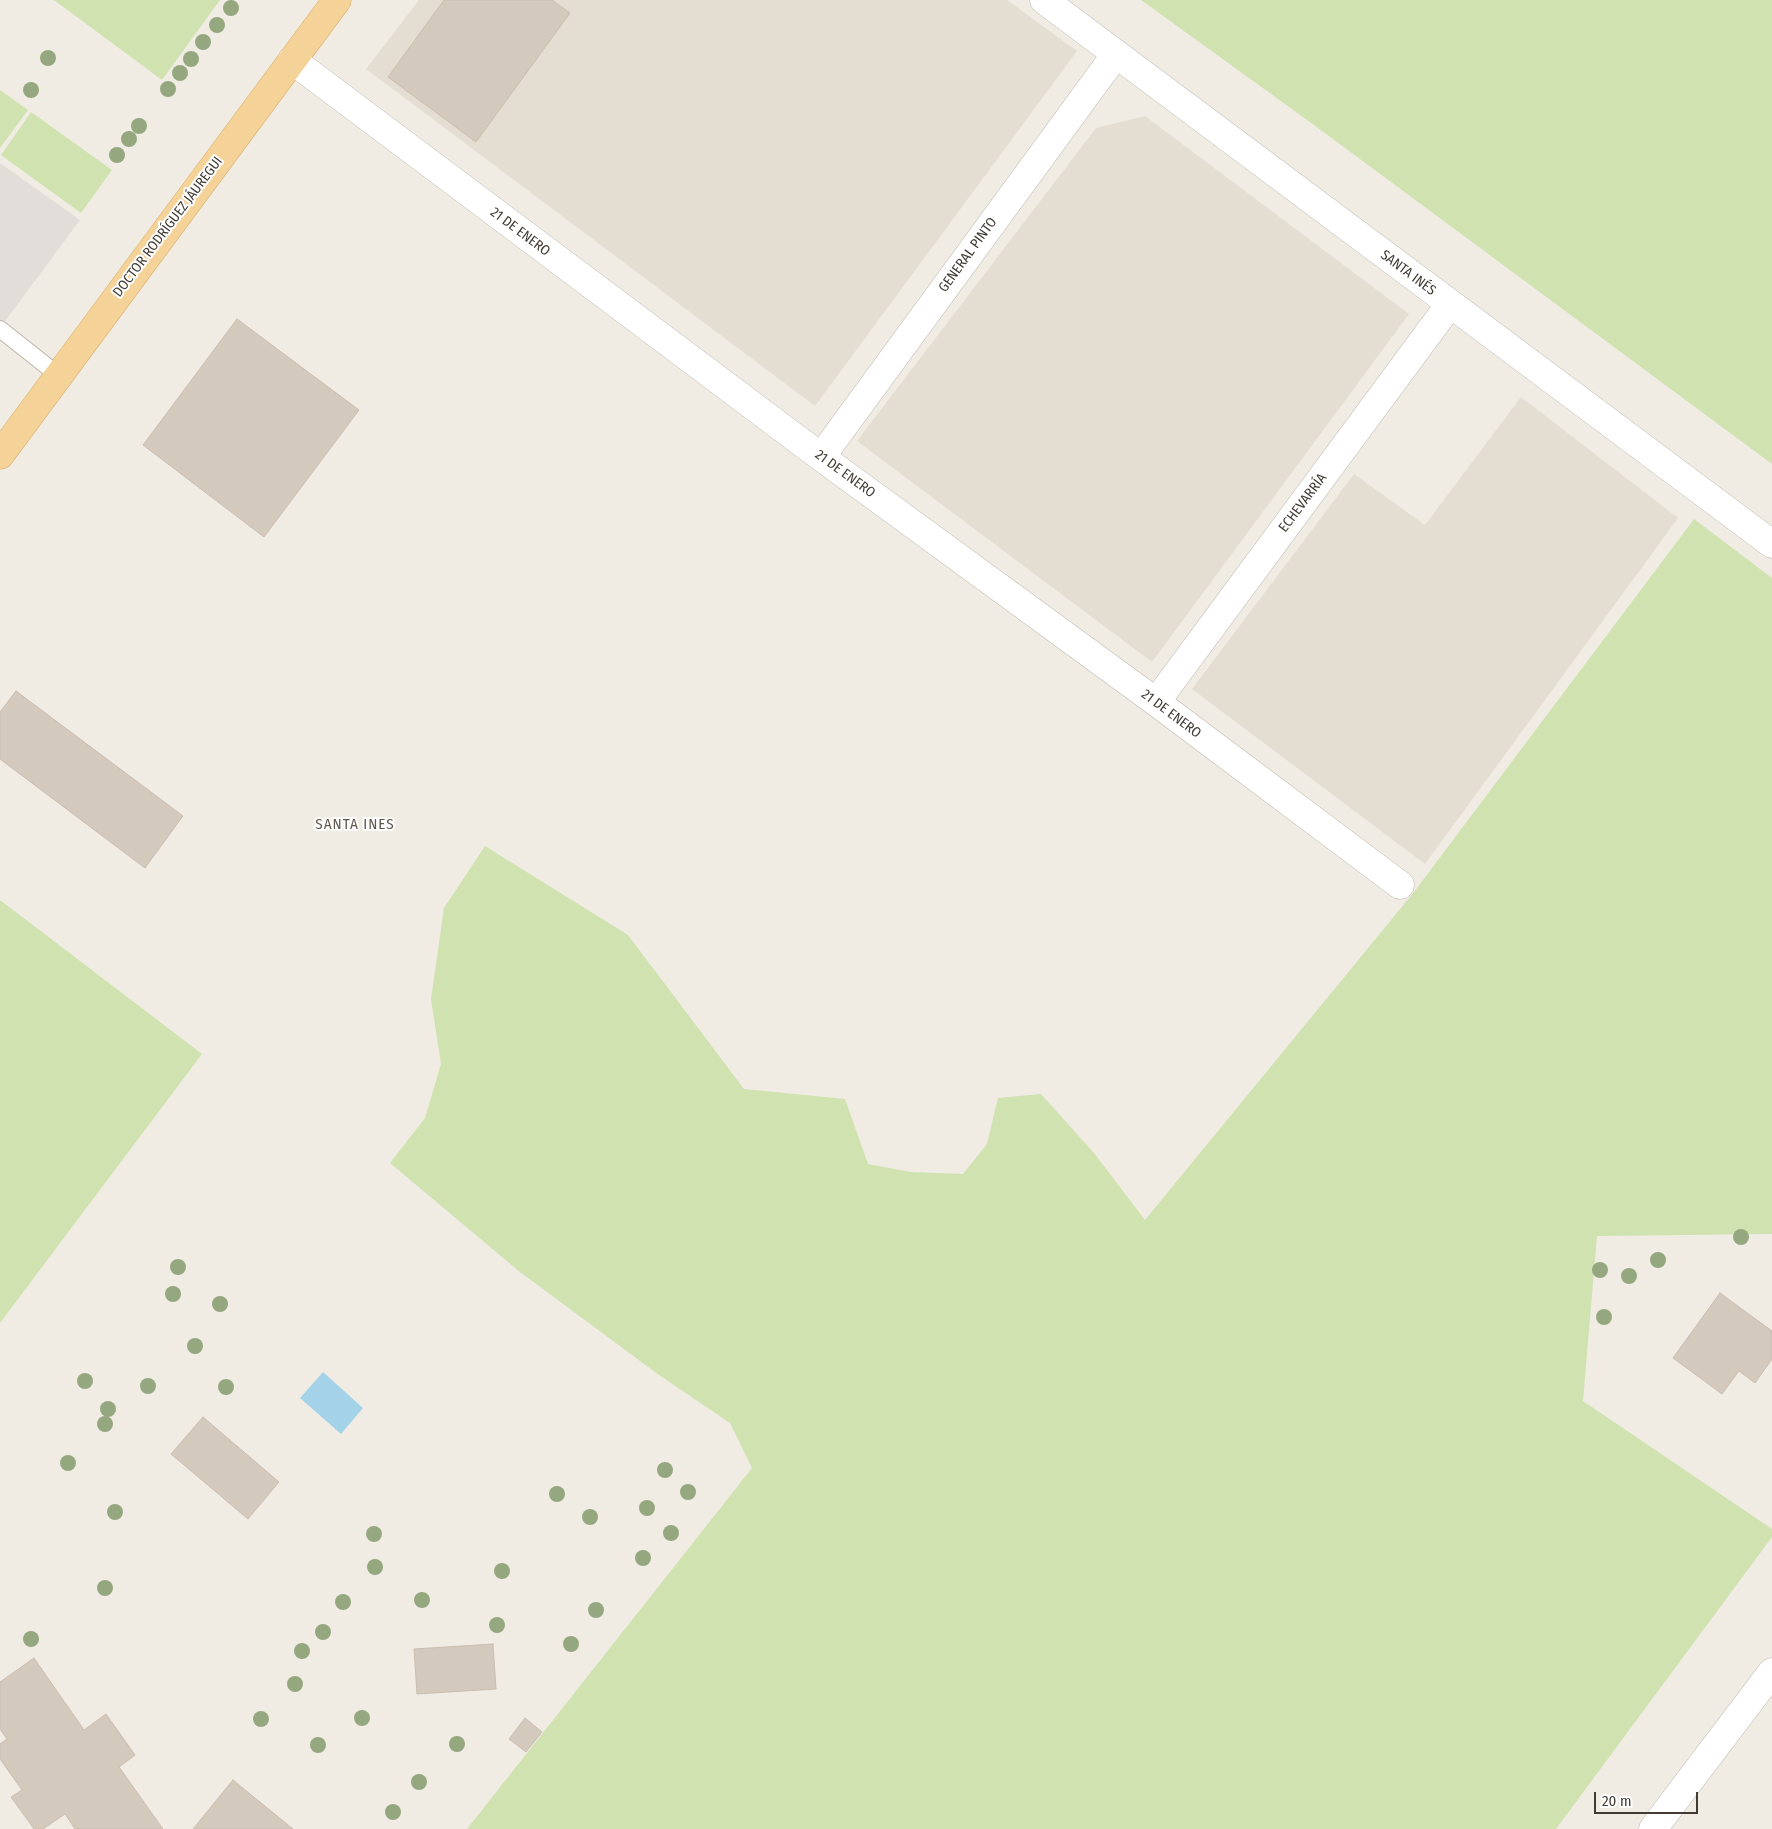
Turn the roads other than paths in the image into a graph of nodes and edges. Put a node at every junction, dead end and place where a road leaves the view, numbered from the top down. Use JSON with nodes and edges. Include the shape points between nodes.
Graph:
{"nodes":[{"id":1,"x":337,"y":0,"type":"edge"},
{"id":2,"x":1044,"y":0,"type":"edge"},
{"id":3,"x":1116,"y":54,"type":"junction"},
{"id":4,"x":292,"y":60,"type":"junction"},
{"id":5,"x":1450,"y":304,"type":"junction"},
{"id":6,"x":0,"y":329,"type":"edge"},
{"id":7,"x":58,"y":375,"type":"junction"},
{"id":8,"x":0,"y":455,"type":"edge"},
{"id":9,"x":820,"y":457,"type":"junction"},
{"id":10,"x":1772,"y":544,"type":"edge"},
{"id":11,"x":1156,"y":702,"type":"junction"},
{"id":12,"x":1400,"y":885,"type":"dead end"},
{"id":13,"x":1772,"y":1672,"type":"edge"},
{"id":14,"x":1653,"y":1829,"type":"edge"}],
"edges":[{"from":1,"to":4,"type":"main road","name":"DOCTOR RODRÍGUEZ JÁUREGUI"},
{"from":2,"to":3,"type":"street","name":"SANTA INÉS"},
{"from":3,"to":5,"type":"street","name":"SANTA INÉS"},
{"from":3,"to":9,"type":"street","name":"GENERAL PINTO"},
{"from":4,"to":7,"type":"main road","name":"DOCTOR RODRÍGUEZ JÁUREGUI"},
{"from":4,"to":9,"type":"street","name":"21 DE ENERO"},
{"from":5,"to":10,"type":"street","name":"SANTA INÉS"},
{"from":5,"to":11,"type":"street","name":"ECHEVARRÍA"},
{"from":6,"to":7,"type":"lane"},
{"from":7,"to":8,"type":"main road","name":"DOCTOR RODRÍGUEZ JÁUREGUI"},
{"from":9,"to":11,"type":"street","name":"21 DE ENERO"},
{"from":11,"to":12,"type":"street","name":"21 DE ENERO"},
{"from":13,"to":14,"type":"street"}]}
